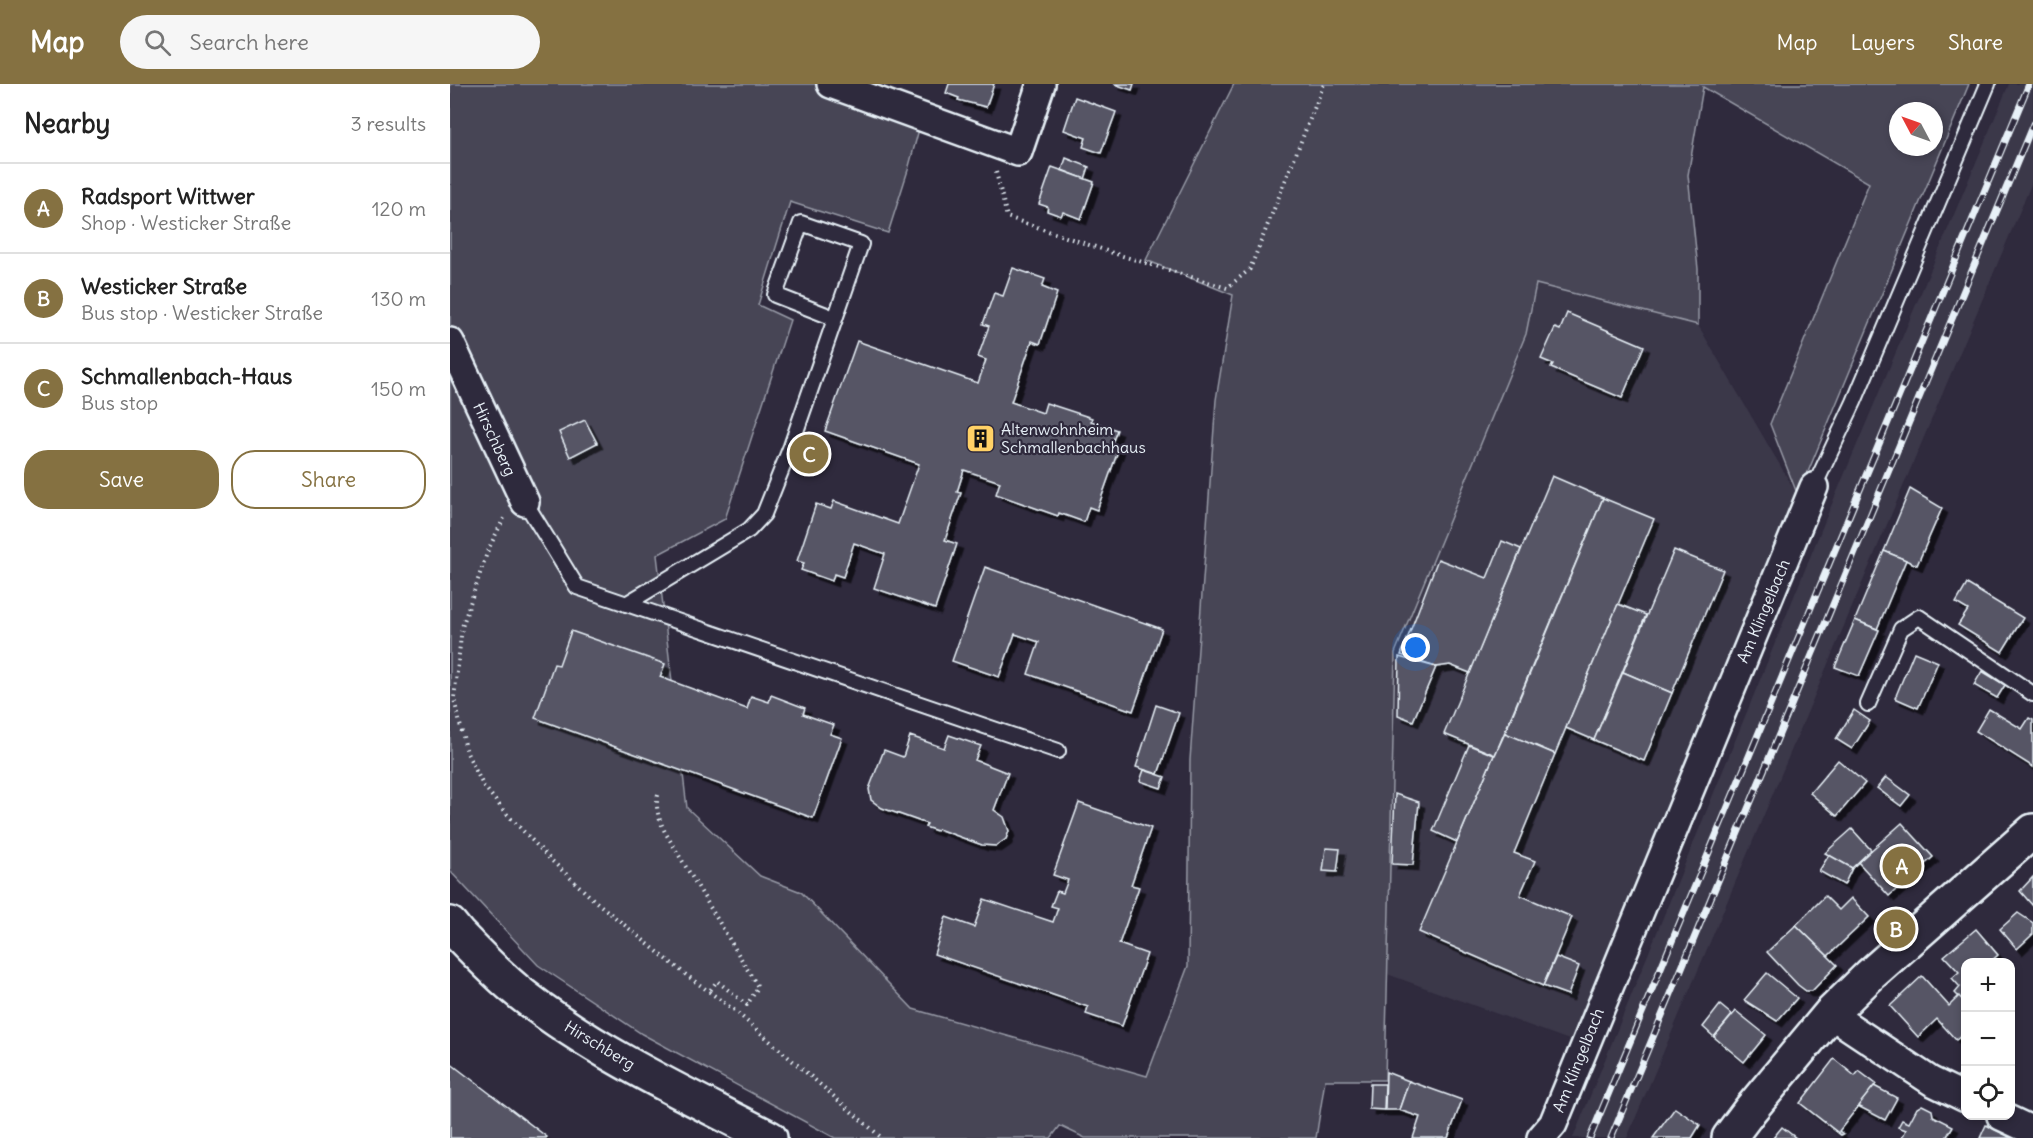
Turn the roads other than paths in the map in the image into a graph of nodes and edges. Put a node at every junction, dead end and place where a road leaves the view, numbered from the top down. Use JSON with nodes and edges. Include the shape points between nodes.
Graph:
{"nodes":[{"id":1,"x":831,"y":84,"type":"edge"},
{"id":2,"x":1041,"y":84,"type":"edge"},
{"id":3,"x":1988,"y":84,"type":"edge"},
{"id":4,"x":834,"y":318,"type":"junction"},
{"id":5,"x":450,"y":342,"type":"edge"},
{"id":6,"x":1814,"y":487,"type":"joint"},
{"id":7,"x":525,"y":502,"type":"joint"},
{"id":8,"x":626,"y":604,"type":"junction"},
{"id":9,"x":2033,"y":694,"type":"edge"},
{"id":10,"x":1868,"y":704,"type":"dead end"},
{"id":11,"x":1058,"y":751,"type":"dead end"},
{"id":12,"x":2033,"y":831,"type":"edge"},
{"id":13,"x":450,"y":924,"type":"edge"},
{"id":14,"x":1830,"y":1014,"type":"junction"},
{"id":15,"x":1961,"y":1096,"type":"edge"},
{"id":16,"x":2010,"y":1120,"type":"edge"},
{"id":17,"x":2033,"y":1131,"type":"edge"},
{"id":18,"x":770,"y":1138,"type":"edge"},
{"id":19,"x":1541,"y":1138,"type":"edge"},
{"id":20,"x":1729,"y":1138,"type":"edge"}],
"edges":[{"from":1,"to":2,"type":"street","via":[[1018,152]]},
{"from":3,"to":6,"type":"lane","name":"Am Klingelbach","via":[[1854,402]]},
{"from":4,"to":4,"type":"lane","via":[[861,244],[801,223],[775,295]]},
{"from":4,"to":8,"type":"lane","via":[[764,514],[750,530]]},
{"from":5,"to":7,"type":"street","name":"Hirschberg"},
{"from":6,"to":19,"type":"street","name":"Am Klingelbach","via":[[1552,1124]]},
{"from":7,"to":8,"type":"lane","via":[[577,587]]},
{"from":8,"to":11,"type":"lane"},
{"from":9,"to":10,"type":"lane","via":[[1919,617],[1901,629]]},
{"from":12,"to":14,"type":"main road"},
{"from":13,"to":18,"type":"main road","name":"Hirschberg","via":[[524,997],[583,1037]]},
{"from":14,"to":15,"type":"street","via":[[1931,1081]]},
{"from":14,"to":20,"type":"main road"},
{"from":16,"to":17,"type":"street"}]}
